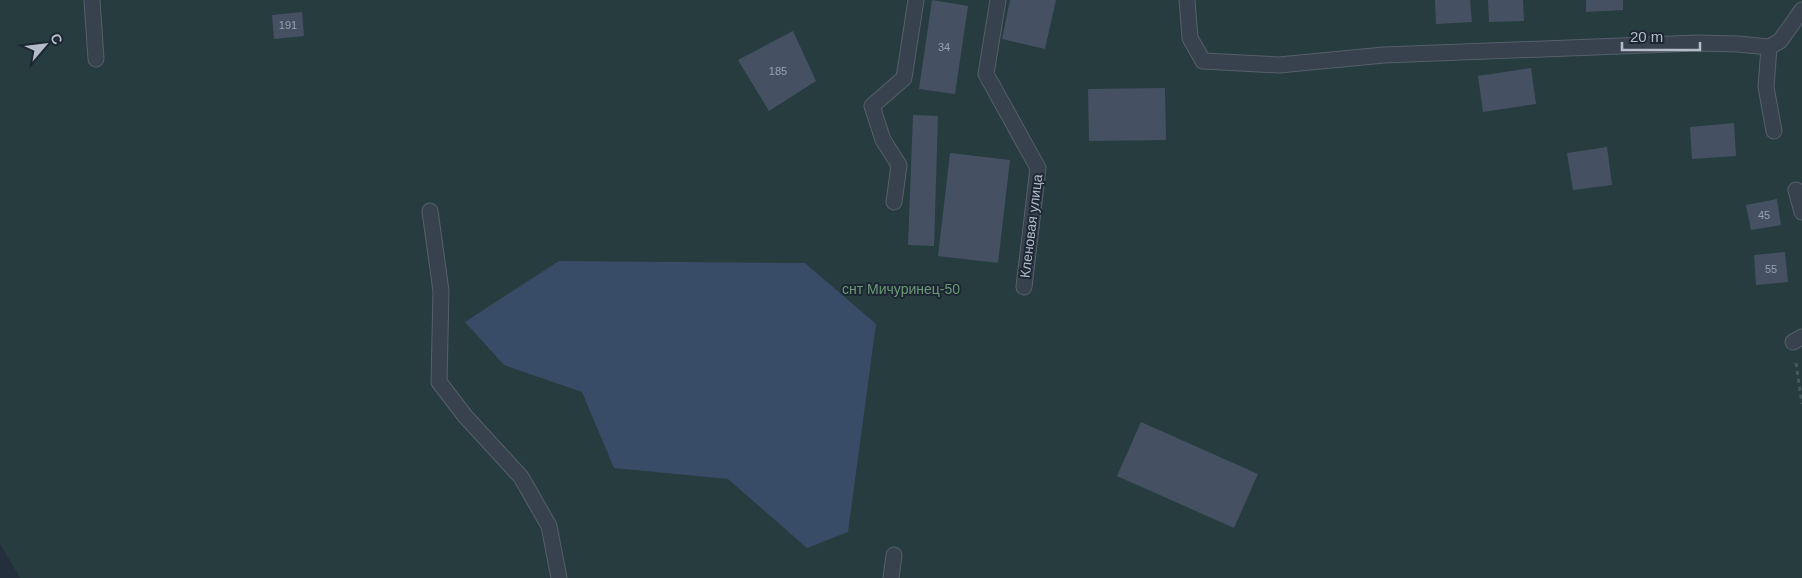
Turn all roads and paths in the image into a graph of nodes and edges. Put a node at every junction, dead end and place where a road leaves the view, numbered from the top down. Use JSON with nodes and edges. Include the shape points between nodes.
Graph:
{"nodes":[{"id":1,"x":92,"y":0,"type":"edge"},
{"id":2,"x":916,"y":0,"type":"edge"},
{"id":3,"x":998,"y":0,"type":"edge"},
{"id":4,"x":1187,"y":0,"type":"edge"},
{"id":5,"x":1802,"y":10,"type":"edge"},
{"id":6,"x":1769,"y":47,"type":"junction"},
{"id":7,"x":96,"y":58,"type":"dead end"},
{"id":8,"x":1774,"y":132,"type":"dead end"},
{"id":9,"x":1796,"y":190,"type":"dead end"},
{"id":10,"x":894,"y":202,"type":"dead end"},
{"id":11,"x":430,"y":210,"type":"dead end"},
{"id":12,"x":1802,"y":212,"type":"edge"},
{"id":13,"x":1024,"y":287,"type":"dead end"},
{"id":14,"x":1798,"y":339,"type":"edge"},
{"id":15,"x":1802,"y":404,"type":"edge"},
{"id":16,"x":894,"y":555,"type":"dead end"},
{"id":17,"x":559,"y":578,"type":"edge"},
{"id":18,"x":890,"y":578,"type":"edge"}],
"edges":[{"from":1,"to":7,"type":"lane"},
{"from":2,"to":10,"type":"lane","via":[[904,78],[872,106],[883,140],[899,165]]},
{"from":3,"to":13,"type":"lane","name":"Кленовая улица","via":[[986,74],[1038,168]]},
{"from":4,"to":6,"type":"lane","via":[[1190,38],[1203,61],[1279,65],[1384,56],[1697,43]]},
{"from":5,"to":6,"type":"lane","via":[[1780,41]]},
{"from":6,"to":8,"type":"lane","via":[[1766,87]]},
{"from":9,"to":12,"type":"lane"},
{"from":11,"to":17,"type":"lane","via":[[441,291],[439,382],[465,416],[521,477],[549,526]]},
{"from":14,"to":15,"type":"path"},
{"from":16,"to":18,"type":"lane"}]}
